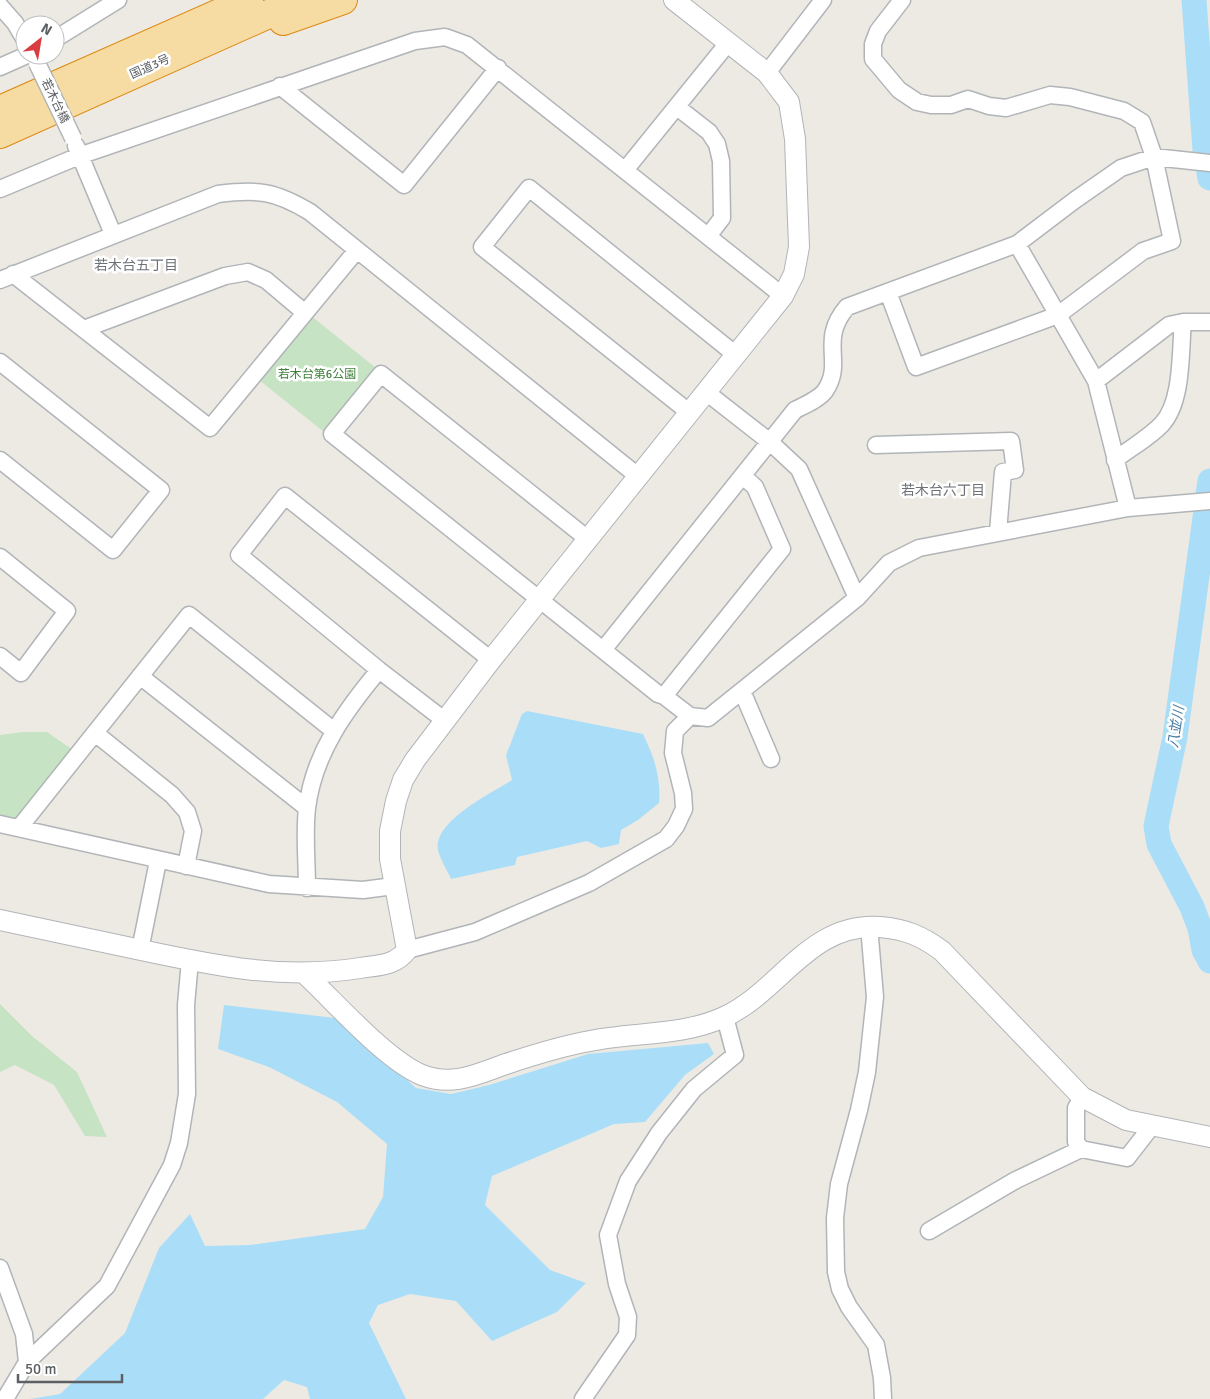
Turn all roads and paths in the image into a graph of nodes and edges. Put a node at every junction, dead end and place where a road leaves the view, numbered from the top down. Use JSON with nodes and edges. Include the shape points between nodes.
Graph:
{"nodes":[{"id":1,"x":118,"y":0,"type":"edge"},
{"id":2,"x":249,"y":0,"type":"edge"},
{"id":3,"x":300,"y":0,"type":"edge"},
{"id":4,"x":343,"y":0,"type":"edge"},
{"id":5,"x":674,"y":0,"type":"edge"},
{"id":6,"x":823,"y":0,"type":"edge"},
{"id":7,"x":902,"y":0,"type":"edge"},
{"id":8,"x":0,"y":6,"type":"edge"},
{"id":9,"x":15,"y":22,"type":"edge"},
{"id":10,"x":65,"y":33,"type":"edge"},
{"id":11,"x":728,"y":43,"type":"junction"},
{"id":12,"x":15,"y":63,"type":"edge"},
{"id":13,"x":36,"y":65,"type":"edge"},
{"id":14,"x":153,"y":66,"type":"junction"},
{"id":15,"x":0,"y":68,"type":"edge"},
{"id":16,"x":498,"y":68,"type":"junction"},
{"id":17,"x":768,"y":73,"type":"junction"},
{"id":18,"x":280,"y":86,"type":"junction"},
{"id":19,"x":676,"y":107,"type":"junction"},
{"id":20,"x":0,"y":110,"type":"edge"},
{"id":21,"x":0,"y":134,"type":"edge"},
{"id":22,"x":79,"y":156,"type":"junction"},
{"id":23,"x":1154,"y":157,"type":"junction"},
{"id":24,"x":1210,"y":163,"type":"edge"},
{"id":25,"x":626,"y":169,"type":"junction"},
{"id":26,"x":0,"y":188,"type":"edge"},
{"id":27,"x":113,"y":234,"type":"junction"},
{"id":28,"x":709,"y":235,"type":"junction"},
{"id":29,"x":1017,"y":244,"type":"junction"},
{"id":30,"x":357,"y":250,"type":"junction"},
{"id":31,"x":7,"y":277,"type":"edge"},
{"id":32,"x":888,"y":292,"type":"junction"},
{"id":33,"x":783,"y":296,"type":"junction"},
{"id":34,"x":304,"y":312,"type":"junction"},
{"id":35,"x":1058,"y":315,"type":"junction"},
{"id":36,"x":1183,"y":322,"type":"junction"},
{"id":37,"x":1210,"y":322,"type":"edge"},
{"id":38,"x":84,"y":329,"type":"junction"},
{"id":39,"x":736,"y":355,"type":"junction"},
{"id":40,"x":0,"y":362,"type":"edge"},
{"id":41,"x":1096,"y":381,"type":"junction"},
{"id":42,"x":706,"y":392,"type":"junction"},
{"id":43,"x":690,"y":413,"type":"junction"},
{"id":44,"x":770,"y":442,"type":"junction"},
{"id":45,"x":876,"y":445,"type":"dead end"},
{"id":46,"x":0,"y":460,"type":"edge"},
{"id":47,"x":1115,"y":460,"type":"junction"},
{"id":48,"x":743,"y":476,"type":"junction"},
{"id":49,"x":639,"y":477,"type":"junction"},
{"id":50,"x":1210,"y":501,"type":"edge"},
{"id":51,"x":1128,"y":508,"type":"junction"},
{"id":52,"x":998,"y":532,"type":"junction"},
{"id":53,"x":589,"y":540,"type":"junction"},
{"id":54,"x":0,"y":557,"type":"edge"},
{"id":55,"x":857,"y":598,"type":"junction"},
{"id":56,"x":540,"y":601,"type":"junction"},
{"id":57,"x":603,"y":650,"type":"junction"},
{"id":58,"x":0,"y":656,"type":"edge"},
{"id":59,"x":492,"y":660,"type":"junction"},
{"id":60,"x":379,"y":670,"type":"junction"},
{"id":61,"x":140,"y":676,"type":"junction"},
{"id":62,"x":742,"y":691,"type":"junction"},
{"id":63,"x":664,"y":696,"type":"junction"},
{"id":64,"x":690,"y":716,"type":"junction"},
{"id":65,"x":444,"y":720,"type":"junction"},
{"id":66,"x":334,"y":731,"type":"junction"},
{"id":67,"x":95,"y":733,"type":"junction"},
{"id":68,"x":771,"y":759,"type":"dead end"},
{"id":69,"x":307,"y":808,"type":"junction"},
{"id":70,"x":0,"y":824,"type":"edge"},
{"id":71,"x":19,"y":828,"type":"junction"},
{"id":72,"x":158,"y":861,"type":"junction"},
{"id":73,"x":186,"y":866,"type":"junction"},
{"id":74,"x":394,"y":886,"type":"junction"},
{"id":75,"x":307,"y":888,"type":"junction"},
{"id":76,"x":0,"y":920,"type":"edge"},
{"id":77,"x":869,"y":926,"type":"junction"},
{"id":78,"x":140,"y":950,"type":"junction"},
{"id":79,"x":407,"y":950,"type":"junction"},
{"id":80,"x":190,"y":960,"type":"junction"},
{"id":81,"x":305,"y":974,"type":"junction"},
{"id":82,"x":725,"y":1017,"type":"junction"},
{"id":83,"x":1082,"y":1098,"type":"junction"},
{"id":84,"x":1152,"y":1127,"type":"junction"},
{"id":85,"x":1210,"y":1137,"type":"edge"},
{"id":86,"x":1081,"y":1149,"type":"junction"},
{"id":87,"x":929,"y":1231,"type":"dead end"},
{"id":88,"x":0,"y":1268,"type":"edge"},
{"id":89,"x":27,"y":1362,"type":"junction"},
{"id":90,"x":4,"y":1399,"type":"edge"},
{"id":91,"x":583,"y":1399,"type":"edge"},
{"id":92,"x":882,"y":1399,"type":"edge"}],
"edges":[{"from":1,"to":10,"type":"street"},
{"from":2,"to":20,"type":"highway","name":"国道3号"},
{"from":3,"to":14,"type":"highway","name":"国道3号"},
{"from":4,"to":14,"type":"highway"},
{"from":5,"to":11,"type":"street"},
{"from":6,"to":17,"type":"street"},
{"from":7,"to":23,"type":"street","via":[[878,31],[873,44],[873,59],[899,90],[916,102],[951,105],[968,99],[1006,108],[1050,95],[1070,97],[1124,111],[1142,122]]},
{"from":8,"to":9,"type":"street"},
{"from":11,"to":17,"type":"street"},
{"from":11,"to":19,"type":"street"},
{"from":12,"to":15,"type":"street"},
{"from":13,"to":22,"type":"street","name":"若木台橋","bridge":true},
{"from":14,"to":21,"type":"highway","name":"国道3号"},
{"from":16,"to":18,"type":"street","via":[[467,45],[444,37],[415,40]]},
{"from":16,"to":18,"type":"street","via":[[404,185]]},
{"from":16,"to":25,"type":"street"},
{"from":17,"to":33,"type":"street","via":[[789,102],[796,139],[799,246],[794,274]]},
{"from":18,"to":22,"type":"street"},
{"from":19,"to":25,"type":"street"},
{"from":19,"to":28,"type":"street","via":[[709,132],[719,152],[722,218]]},
{"from":22,"to":26,"type":"street"},
{"from":22,"to":27,"type":"street","name":"若木台橋"},
{"from":23,"to":24,"type":"street"},
{"from":23,"to":29,"type":"street","via":[[1121,168]]},
{"from":23,"to":35,"type":"street","via":[[1172,241],[1143,251]]},
{"from":25,"to":28,"type":"street"},
{"from":27,"to":30,"type":"street","via":[[218,194],[245,191],[285,197],[310,212]]},
{"from":27,"to":31,"type":"street"},
{"from":28,"to":33,"type":"street"},
{"from":29,"to":32,"type":"street"},
{"from":29,"to":35,"type":"street"},
{"from":30,"to":34,"type":"street"},
{"from":30,"to":49,"type":"street"},
{"from":31,"to":38,"type":"street"},
{"from":32,"to":35,"type":"street","via":[[916,367]]},
{"from":32,"to":44,"type":"street","via":[[847,307],[836,320],[831,336],[833,373],[824,392],[795,410]]},
{"from":33,"to":39,"type":"street"},
{"from":34,"to":38,"type":"street","via":[[266,280],[248,272],[225,276]]},
{"from":34,"to":38,"type":"street","via":[[210,428]]},
{"from":35,"to":41,"type":"street"},
{"from":36,"to":37,"type":"street"},
{"from":36,"to":41,"type":"street","via":[[1169,325]]},
{"from":36,"to":47,"type":"street","via":[[1176,399],[1171,411],[1161,424]]},
{"from":39,"to":42,"type":"street"},
{"from":39,"to":43,"type":"street","via":[[528,188],[482,248]]},
{"from":40,"to":46,"type":"street","via":[[161,490],[113,550]]},
{"from":41,"to":47,"type":"street"},
{"from":42,"to":43,"type":"street"},
{"from":42,"to":44,"type":"street"},
{"from":43,"to":49,"type":"street"},
{"from":44,"to":48,"type":"street"},
{"from":44,"to":55,"type":"street","via":[[799,469]]},
{"from":45,"to":52,"type":"street","via":[[1011,441],[1015,470],[1003,472]]},
{"from":47,"to":51,"type":"street"},
{"from":48,"to":57,"type":"street"},
{"from":48,"to":63,"type":"street","via":[[755,487],[782,549]]},
{"from":49,"to":53,"type":"street"},
{"from":50,"to":51,"type":"street"},
{"from":51,"to":52,"type":"street"},
{"from":52,"to":55,"type":"street","via":[[920,548],[906,554],[889,563]]},
{"from":53,"to":56,"type":"street"},
{"from":53,"to":56,"type":"street","via":[[380,374],[332,434]]},
{"from":54,"to":58,"type":"street","via":[[67,611],[21,673]]},
{"from":55,"to":62,"type":"street"},
{"from":56,"to":57,"type":"street"},
{"from":56,"to":59,"type":"street"},
{"from":57,"to":63,"type":"street"},
{"from":59,"to":60,"type":"street","via":[[285,496],[239,555]]},
{"from":59,"to":65,"type":"street"},
{"from":60,"to":65,"type":"street"},
{"from":60,"to":66,"type":"street"},
{"from":61,"to":66,"type":"street","via":[[188,615]]},
{"from":61,"to":67,"type":"street"},
{"from":61,"to":69,"type":"street"},
{"from":62,"to":64,"type":"street","via":[[708,718]]},
{"from":62,"to":68,"type":"street"},
{"from":63,"to":64,"type":"street"},
{"from":64,"to":79,"type":"street","via":[[675,731],[673,753],[684,809],[666,839],[589,883],[475,932]]},
{"from":65,"to":74,"type":"street","via":[[415,760],[396,801],[390,831]]},
{"from":66,"to":69,"type":"street","via":[[317,766]]},
{"from":67,"to":71,"type":"street"},
{"from":67,"to":73,"type":"street","via":[[172,795],[187,812],[193,831]]},
{"from":69,"to":75,"type":"street"},
{"from":70,"to":71,"type":"street"},
{"from":71,"to":72,"type":"street"},
{"from":72,"to":73,"type":"street"},
{"from":72,"to":78,"type":"street"},
{"from":73,"to":75,"type":"street","via":[[269,884]]},
{"from":74,"to":75,"type":"street","via":[[363,890]]},
{"from":74,"to":79,"type":"street"},
{"from":76,"to":78,"type":"street"},
{"from":77,"to":82,"type":"street","via":[[851,928],[824,938],[752,999]]},
{"from":77,"to":83,"type":"street","via":[[897,928],[942,951]]},
{"from":77,"to":92,"type":"street","via":[[875,997],[867,1072],[839,1184],[835,1218],[836,1272],[849,1307],[876,1345]]},
{"from":78,"to":80,"type":"street"},
{"from":79,"to":81,"type":"street","via":[[393,963]]},
{"from":80,"to":81,"type":"street","via":[[244,971]]},
{"from":80,"to":89,"type":"street","via":[[186,1005],[187,1094],[172,1165],[106,1286]]},
{"from":81,"to":82,"type":"street","via":[[395,1059],[422,1075],[452,1082],[527,1057],[590,1041],[704,1025]]},
{"from":82,"to":91,"type":"street","via":[[735,1055],[694,1089],[659,1133],[628,1181],[611,1226],[608,1235],[617,1284],[628,1317],[627,1335]]},
{"from":83,"to":84,"type":"street","via":[[1126,1120]]},
{"from":83,"to":86,"type":"street","via":[[1076,1108],[1076,1142]]},
{"from":84,"to":85,"type":"street"},
{"from":84,"to":86,"type":"street","via":[[1127,1158]]},
{"from":86,"to":87,"type":"street","via":[[1016,1180]]},
{"from":88,"to":89,"type":"street","via":[[24,1334]]},
{"from":89,"to":90,"type":"street"}]}
